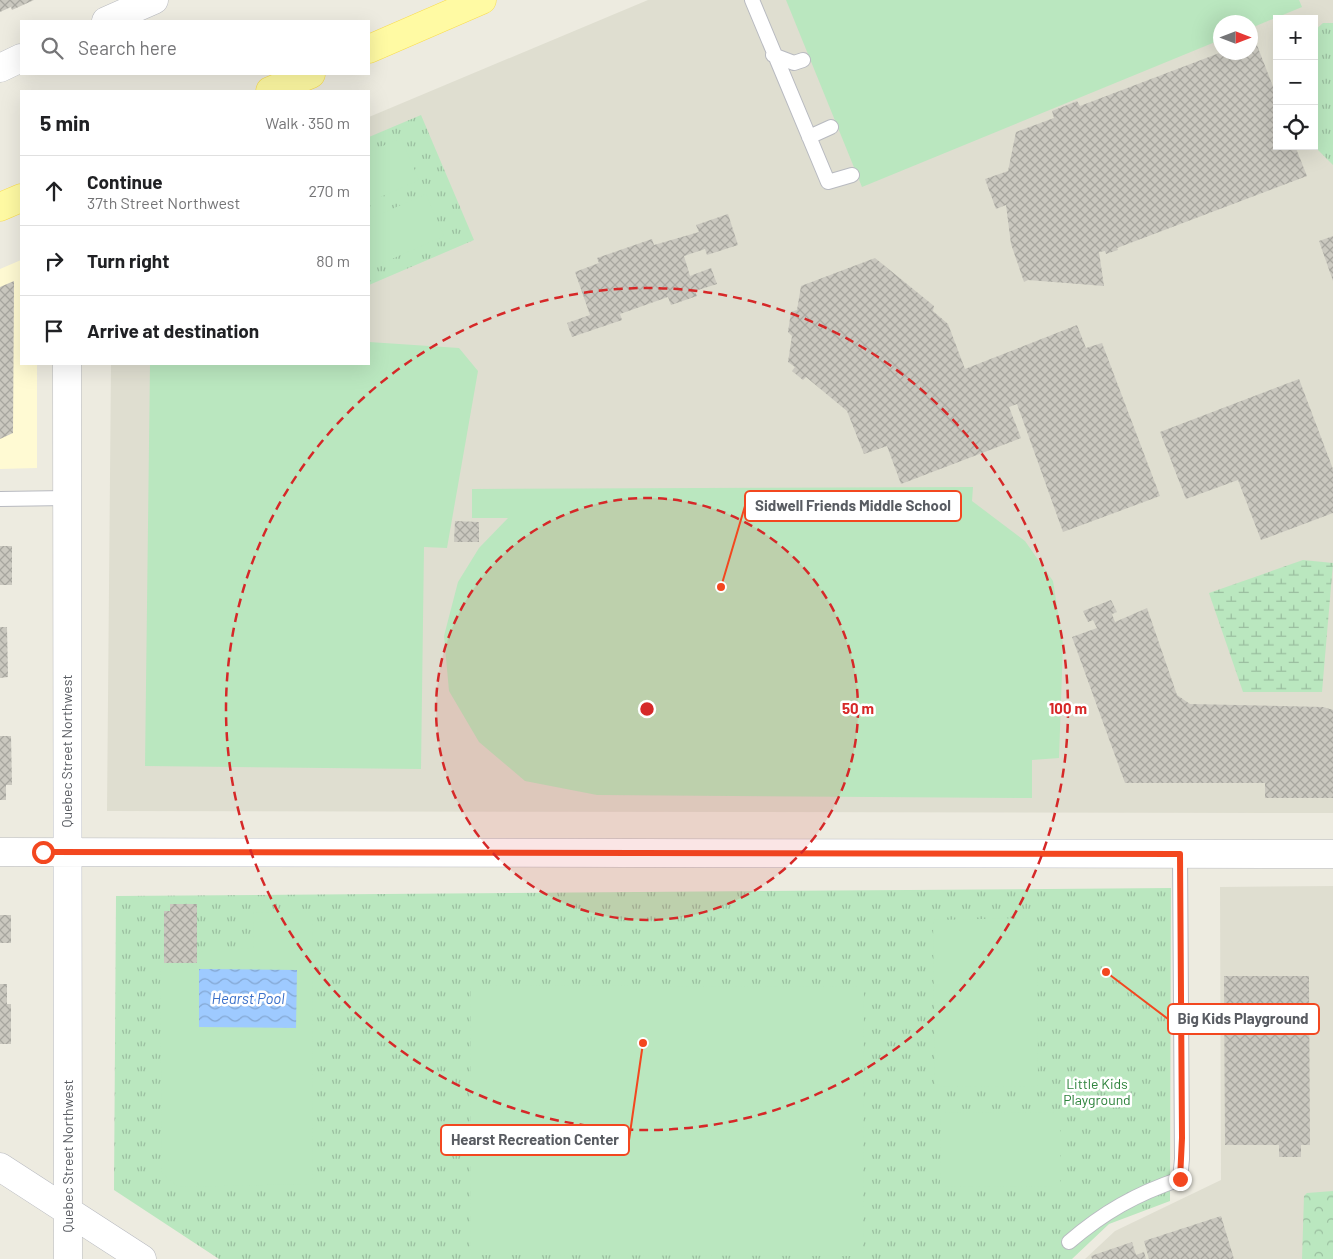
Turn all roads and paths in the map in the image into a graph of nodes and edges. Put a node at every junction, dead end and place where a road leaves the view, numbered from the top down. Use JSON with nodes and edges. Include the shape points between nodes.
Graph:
{"nodes":[{"id":1,"x":154,"y":0,"type":"edge"},
{"id":2,"x":482,"y":0,"type":"edge"},
{"id":3,"x":752,"y":0,"type":"edge"},
{"id":4,"x":108,"y":20,"type":"edge"},
{"id":5,"x":370,"y":49,"type":"edge"},
{"id":6,"x":773,"y":55,"type":"junction"},
{"id":7,"x":20,"y":58,"type":"edge"},
{"id":8,"x":803,"y":60,"type":"dead end"},
{"id":9,"x":0,"y":68,"type":"edge"},
{"id":10,"x":309,"y":75,"type":"edge"},
{"id":11,"x":272,"y":90,"type":"edge"},
{"id":12,"x":832,"y":127,"type":"dead end"},
{"id":13,"x":809,"y":137,"type":"junction"},
{"id":14,"x":852,"y":175,"type":"dead end"},
{"id":15,"x":20,"y":198,"type":"edge"},
{"id":16,"x":0,"y":207,"type":"edge"},
{"id":17,"x":67,"y":365,"type":"edge"},
{"id":18,"x":67,"y":498,"type":"junction"},
{"id":19,"x":0,"y":499,"type":"edge"},
{"id":20,"x":0,"y":852,"type":"edge"},
{"id":21,"x":67,"y":852,"type":"junction"},
{"id":22,"x":1180,"y":854,"type":"junction"},
{"id":23,"x":1333,"y":854,"type":"edge"},
{"id":24,"x":0,"y":1167,"type":"edge"},
{"id":25,"x":68,"y":1211,"type":"junction"},
{"id":26,"x":1069,"y":1242,"type":"dead end"},
{"id":27,"x":68,"y":1259,"type":"edge"},
{"id":28,"x":142,"y":1259,"type":"edge"}],
"edges":[{"from":1,"to":4,"type":"street"},
{"from":2,"to":5,"type":"main road"},
{"from":3,"to":6,"type":"lane"},
{"from":6,"to":8,"type":"lane","via":[[794,63]]},
{"from":6,"to":13,"type":"lane"},
{"from":7,"to":9,"type":"street"},
{"from":10,"to":11,"type":"main road"},
{"from":12,"to":13,"type":"lane"},
{"from":13,"to":14,"type":"lane","via":[[828,182]]},
{"from":15,"to":16,"type":"main road"},
{"from":17,"to":18,"type":"street","name":"Quebec Street Northwest"},
{"from":18,"to":19,"type":"lane"},
{"from":18,"to":21,"type":"street","name":"Quebec Street Northwest"},
{"from":20,"to":21,"type":"street"},
{"from":21,"to":22,"type":"street"},
{"from":21,"to":25,"type":"street","name":"Quebec Street Northwest"},
{"from":22,"to":23,"type":"street"},
{"from":22,"to":26,"type":"lane","via":[[1180,1179],[1132,1198],[1098,1218]]},
{"from":24,"to":25,"type":"street"},
{"from":25,"to":27,"type":"street","name":"Quebec Street Northwest"},
{"from":25,"to":28,"type":"street"}]}
